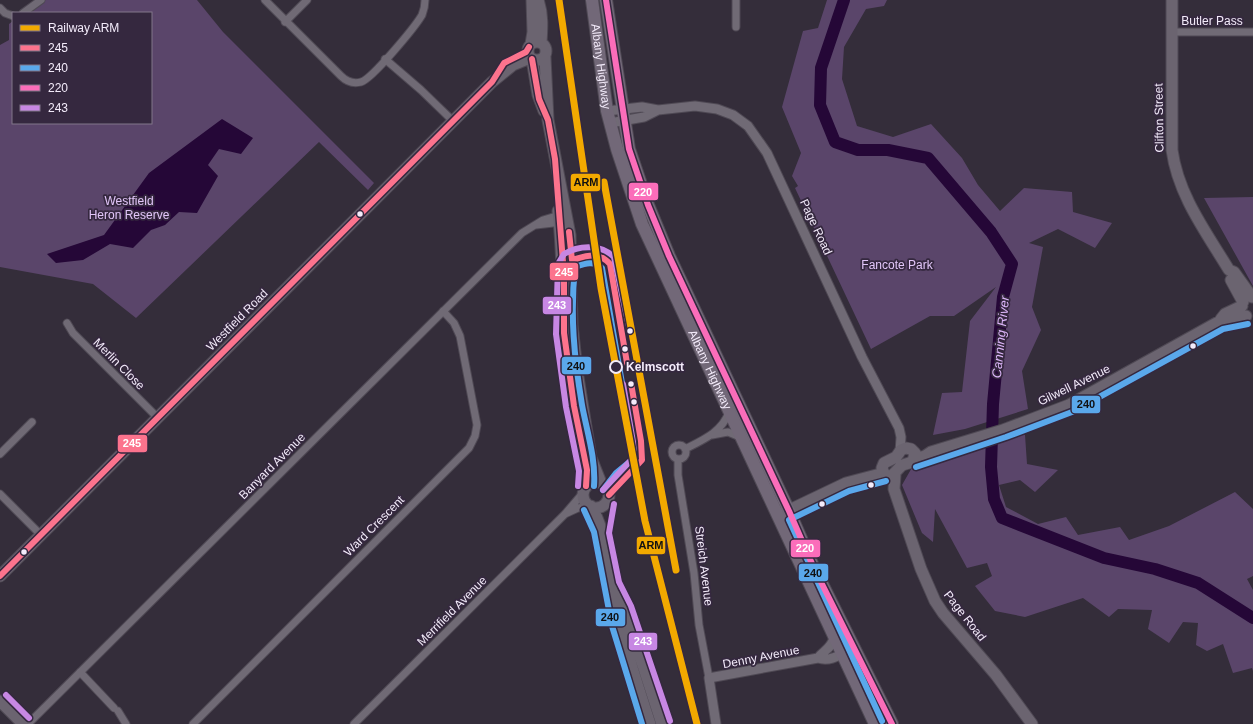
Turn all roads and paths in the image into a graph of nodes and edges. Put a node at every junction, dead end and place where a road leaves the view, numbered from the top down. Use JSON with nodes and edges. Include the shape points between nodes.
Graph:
{"nodes":[{"id":1,"x":41,"y":0,"type":"edge"},
{"id":2,"x":266,"y":0,"type":"edge"},
{"id":3,"x":307,"y":0,"type":"edge"},
{"id":4,"x":425,"y":0,"type":"edge"},
{"id":5,"x":532,"y":0,"type":"edge"},
{"id":6,"x":538,"y":0,"type":"edge"},
{"id":7,"x":592,"y":0,"type":"edge"},
{"id":8,"x":606,"y":0,"type":"edge"},
{"id":9,"x":736,"y":0,"type":"edge"},
{"id":10,"x":1172,"y":0,"type":"edge"},
{"id":11,"x":0,"y":8,"type":"edge"},
{"id":12,"x":24,"y":12,"type":"edge"},
{"id":13,"x":12,"y":16,"type":"edge"},
{"id":14,"x":286,"y":22,"type":"junction"},
{"id":15,"x":736,"y":27,"type":"dead end"},
{"id":16,"x":1172,"y":32,"type":"junction"},
{"id":17,"x":1253,"y":32,"type":"edge"},
{"id":18,"x":533,"y":50,"type":"junction"},
{"id":19,"x":386,"y":59,"type":"junction"},
{"id":20,"x":622,"y":109,"type":"junction"},
{"id":21,"x":658,"y":110,"type":"junction"},
{"id":22,"x":607,"y":111,"type":"junction"},
{"id":23,"x":548,"y":120,"type":"junction"},
{"id":24,"x":453,"y":121,"type":"junction"},
{"id":25,"x":624,"y":121,"type":"junction"},
{"id":26,"x":610,"y":123,"type":"junction"},
{"id":27,"x":563,"y":218,"type":"junction"},
{"id":28,"x":572,"y":260,"type":"junction"},
{"id":29,"x":681,"y":295,"type":"junction"},
{"id":30,"x":564,"y":297,"type":"junction"},
{"id":31,"x":1249,"y":309,"type":"edge"},
{"id":32,"x":443,"y":311,"type":"junction"},
{"id":33,"x":67,"y":323,"type":"dead end"},
{"id":34,"x":729,"y":412,"type":"junction"},
{"id":35,"x":158,"y":418,"type":"junction"},
{"id":36,"x":32,"y":422,"type":"dead end"},
{"id":37,"x":712,"y":435,"type":"junction"},
{"id":38,"x":742,"y":438,"type":"junction"},
{"id":39,"x":684,"y":449,"type":"junction"},
{"id":40,"x":909,"y":452,"type":"junction"},
{"id":41,"x":0,"y":454,"type":"edge"},
{"id":42,"x":678,"y":459,"type":"junction"},
{"id":43,"x":887,"y":472,"type":"junction"},
{"id":44,"x":601,"y":483,"type":"junction"},
{"id":45,"x":585,"y":490,"type":"junction"},
{"id":46,"x":0,"y":494,"type":"edge"},
{"id":47,"x":606,"y":503,"type":"junction"},
{"id":48,"x":590,"y":506,"type":"junction"},
{"id":49,"x":783,"y":513,"type":"junction"},
{"id":50,"x":564,"y":514,"type":"junction"},
{"id":51,"x":601,"y":533,"type":"junction"},
{"id":52,"x":41,"y":535,"type":"junction"},
{"id":53,"x":0,"y":576,"type":"edge"},
{"id":54,"x":611,"y":585,"type":"junction"},
{"id":55,"x":844,"y":629,"type":"junction"},
{"id":56,"x":834,"y":638,"type":"junction"},
{"id":57,"x":841,"y":654,"type":"junction"},
{"id":58,"x":818,"y":658,"type":"junction"},
{"id":59,"x":80,"y":672,"type":"junction"},
{"id":60,"x":709,"y":678,"type":"junction"},
{"id":61,"x":0,"y":701,"type":"edge"},
{"id":62,"x":23,"y":724,"type":"edge"},
{"id":63,"x":28,"y":724,"type":"edge"},
{"id":64,"x":126,"y":724,"type":"edge"},
{"id":65,"x":193,"y":724,"type":"edge"},
{"id":66,"x":354,"y":724,"type":"edge"},
{"id":67,"x":650,"y":724,"type":"edge"},
{"id":68,"x":662,"y":724,"type":"edge"},
{"id":69,"x":716,"y":724,"type":"edge"},
{"id":70,"x":874,"y":724,"type":"edge"},
{"id":71,"x":892,"y":724,"type":"edge"},
{"id":72,"x":1032,"y":724,"type":"edge"}],
"edges":[{"from":1,"to":12,"type":"street"},
{"from":2,"to":14,"type":"street"},
{"from":3,"to":14,"type":"street"},
{"from":4,"to":19,"type":"street","via":[[425,8],[420,18]]},
{"from":5,"to":18,"type":"main road"},
{"from":6,"to":18,"type":"main road","via":[[542,22]]},
{"from":7,"to":22,"type":"highway","name":"Albany Highway"},
{"from":8,"to":20,"type":"highway","name":"Albany Highway"},
{"from":9,"to":15,"type":"street"},
{"from":10,"to":16,"type":"main road","name":"Clifton Street"},
{"from":11,"to":13,"type":"street","via":[[4,13]]},
{"from":14,"to":19,"type":"street","via":[[350,82],[365,80]]},
{"from":16,"to":17,"type":"street","name":"Butler Pass"},
{"from":16,"to":31,"type":"main road","name":"Clifton Street","via":[[1174,166],[1184,194]]},
{"from":18,"to":23,"type":"main road","via":[[539,99]]},
{"from":18,"to":23,"type":"main road","name":"Westfield Road","via":[[539,61],[545,57]]},
{"from":18,"to":24,"type":"main road","name":"Westfield Road","via":[[492,82]]},
{"from":19,"to":24,"type":"street"},
{"from":20,"to":21,"type":"street","name":"Page Road","via":[[642,107]]},
{"from":20,"to":22,"type":"street","name":"Page Road"},
{"from":20,"to":25,"type":"highway","name":"Albany Highway"},
{"from":21,"to":25,"type":"street","name":"Page Road","via":[[644,117]]},
{"from":21,"to":40,"type":"street","name":"Page Road","via":[[695,106],[717,109],[739,119],[755,134],[776,172]]},
{"from":22,"to":26,"type":"highway","name":"Albany Highway"},
{"from":23,"to":27,"type":"main road"},
{"from":24,"to":35,"type":"main road","name":"Westfield Road"},
{"from":25,"to":26,"type":"street","name":"Page Road"},
{"from":25,"to":29,"type":"highway","name":"Albany Highway","via":[[645,199]]},
{"from":26,"to":29,"type":"highway","name":"Albany Highway","via":[[642,224]]},
{"from":27,"to":28,"type":"main road"},
{"from":27,"to":30,"type":"main road"},
{"from":27,"to":32,"type":"street","name":"Banyard Avenue","via":[[534,226],[522,233]]},
{"from":28,"to":30,"type":"main road","via":[[566,264]]},
{"from":28,"to":44,"type":"main road","via":[[572,325],[577,371],[591,458]]},
{"from":29,"to":34,"type":"highway","name":"Albany Highway"},
{"from":29,"to":49,"type":"highway","name":"Albany Highway"},
{"from":30,"to":45,"type":"main road","via":[[566,352],[587,470]]},
{"from":31,"to":40,"type":"main road","name":"Gilwell Avenue","via":[[1220,321],[1085,397],[1003,430],[934,451]]},
{"from":32,"to":59,"type":"street","name":"Banyard Avenue"},
{"from":32,"to":65,"type":"street","name":"Ward Crescent","via":[[454,323],[460,336],[476,425],[473,442]]},
{"from":33,"to":35,"type":"street","name":"Merlin Close","via":[[73,333]]},
{"from":34,"to":37,"type":"street","name":"Streich Avenue","via":[[725,423]]},
{"from":34,"to":38,"type":"highway","name":"Albany Highway"},
{"from":35,"to":52,"type":"main road","name":"Westfield Road"},
{"from":36,"to":41,"type":"street"},
{"from":37,"to":38,"type":"street","name":"Streich Avenue","via":[[728,432]]},
{"from":37,"to":39,"type":"street","name":"Streich Avenue"},
{"from":38,"to":49,"type":"highway","name":"Albany Highway"},
{"from":39,"to":42,"type":"street","via":[[684,456]]},
{"from":39,"to":42,"type":"street","name":"Streich Avenue","via":[[680,446],[674,448],[673,455]]},
{"from":40,"to":43,"type":"main road","via":[[910,463]]},
{"from":40,"to":43,"type":"main road","via":[[886,460]]},
{"from":42,"to":60,"type":"street","name":"Streich Avenue","via":[[678,475],[694,573],[699,625]]},
{"from":43,"to":49,"type":"main road","via":[[861,472],[846,484]]},
{"from":43,"to":72,"type":"main road","name":"Page Road","via":[[935,601],[943,614],[996,675]]},
{"from":44,"to":45,"type":"main road","via":[[593,482]]},
{"from":44,"to":47,"type":"main road","via":[[608,492]]},
{"from":45,"to":48,"type":"main road","via":[[584,499]]},
{"from":45,"to":50,"type":"street","name":"Merrifield Avenue"},
{"from":46,"to":52,"type":"street"},
{"from":47,"to":48,"type":"main road","via":[[599,507]]},
{"from":47,"to":51,"type":"main road"},
{"from":48,"to":50,"type":"street","name":"Merrifield Avenue"},
{"from":48,"to":51,"type":"main road","via":[[597,516]]},
{"from":49,"to":55,"type":"highway","name":"Albany Highway"},
{"from":49,"to":56,"type":"highway","name":"Albany Highway"},
{"from":50,"to":66,"type":"street","name":"Merrifield Avenue"},
{"from":51,"to":54,"type":"main road"},
{"from":52,"to":53,"type":"main road","name":"Westfield Road"},
{"from":54,"to":67,"type":"main road","via":[[627,654]]},
{"from":54,"to":68,"type":"main road","via":[[623,609]]},
{"from":55,"to":57,"type":"street","via":[[844,650]]},
{"from":55,"to":71,"type":"highway","name":"Albany Highway"},
{"from":56,"to":57,"type":"highway","name":"Albany Highway"},
{"from":56,"to":58,"type":"street","name":"Denny Avenue","via":[[830,648]]},
{"from":57,"to":58,"type":"street","name":"Denny Avenue","via":[[825,660]]},
{"from":57,"to":70,"type":"highway","name":"Albany Highway"},
{"from":58,"to":60,"type":"street","name":"Denny Avenue"},
{"from":59,"to":63,"type":"street","name":"Banyard Avenue"},
{"from":59,"to":64,"type":"street","via":[[116,709]]},
{"from":60,"to":69,"type":"street","name":"Streich Avenue"},
{"from":61,"to":62,"type":"main road"}]}
